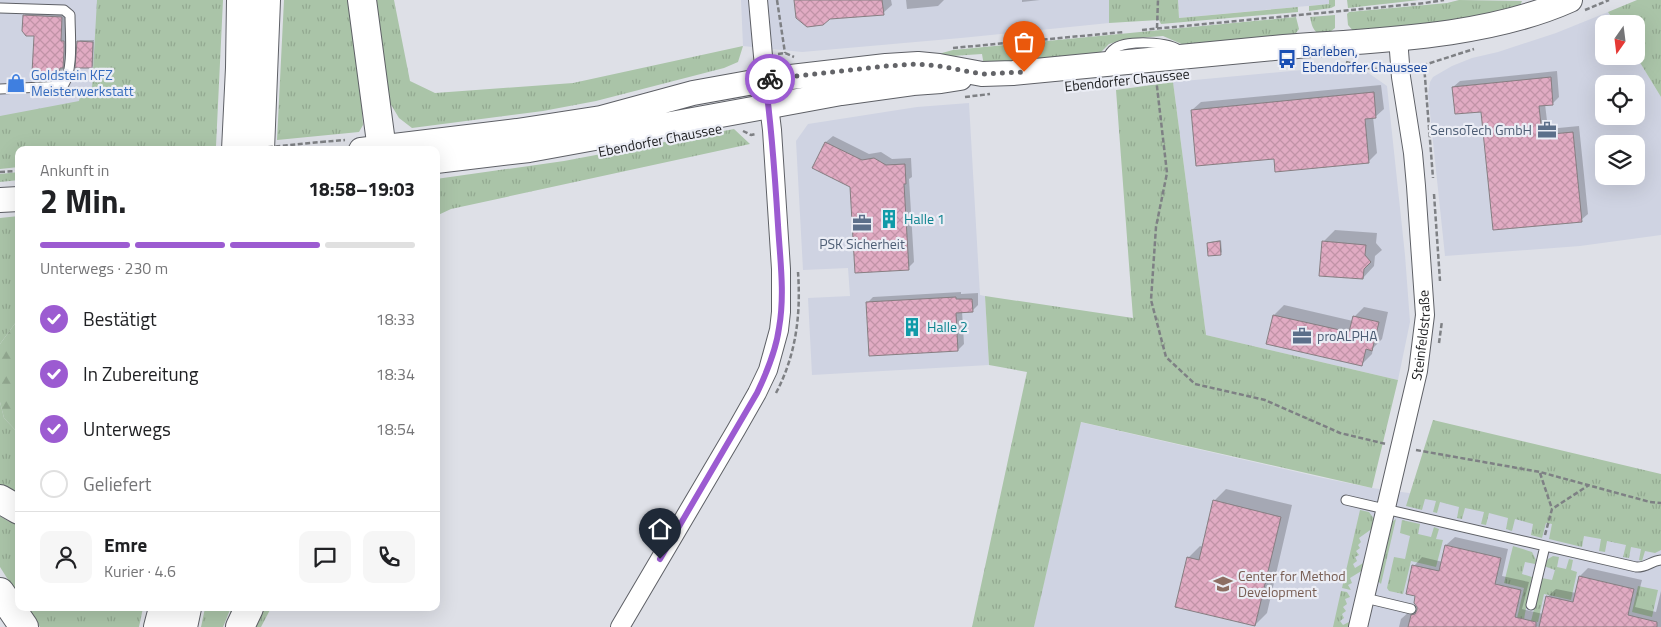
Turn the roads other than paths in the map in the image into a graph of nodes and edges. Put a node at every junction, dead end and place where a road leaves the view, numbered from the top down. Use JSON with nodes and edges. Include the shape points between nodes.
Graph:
{"nodes":[{"id":1,"x":241,"y":0,"type":"edge"},
{"id":2,"x":266,"y":0,"type":"edge"},
{"id":3,"x":362,"y":0,"type":"edge"},
{"id":4,"x":758,"y":0,"type":"edge"},
{"id":5,"x":1577,"y":5,"type":"edge"},
{"id":6,"x":0,"y":8,"type":"edge"},
{"id":7,"x":1398,"y":38,"type":"junction"},
{"id":8,"x":982,"y":74,"type":"junction"},
{"id":9,"x":765,"y":80,"type":"junction"},
{"id":10,"x":0,"y":89,"type":"edge"},
{"id":11,"x":769,"y":106,"type":"junction"},
{"id":12,"x":237,"y":146,"type":"edge"},
{"id":13,"x":260,"y":146,"type":"edge"},
{"id":14,"x":375,"y":146,"type":"edge"},
{"id":15,"x":399,"y":146,"type":"edge"},
{"id":16,"x":440,"y":161,"type":"edge"},
{"id":17,"x":15,"y":184,"type":"edge"},
{"id":18,"x":0,"y":186,"type":"edge"},
{"id":19,"x":15,"y":199,"type":"edge"},
{"id":20,"x":0,"y":200,"type":"edge"},
{"id":21,"x":0,"y":499,"type":"edge"},
{"id":22,"x":1346,"y":500,"type":"dead end"},
{"id":23,"x":15,"y":508,"type":"edge"},
{"id":24,"x":1385,"y":509,"type":"junction"},
{"id":25,"x":1544,"y":546,"type":"junction"},
{"id":26,"x":1661,"y":560,"type":"edge"},
{"id":27,"x":0,"y":592,"type":"edge"},
{"id":28,"x":1365,"y":598,"type":"junction"},
{"id":29,"x":1532,"y":605,"type":"dead end"},
{"id":30,"x":1411,"y":609,"type":"dead end"},
{"id":31,"x":162,"y":611,"type":"edge"},
{"id":32,"x":186,"y":611,"type":"edge"},
{"id":33,"x":247,"y":611,"type":"edge"},
{"id":34,"x":24,"y":627,"type":"edge"},
{"id":35,"x":158,"y":627,"type":"edge"},
{"id":36,"x":183,"y":627,"type":"edge"},
{"id":37,"x":240,"y":627,"type":"edge"},
{"id":38,"x":620,"y":627,"type":"edge"},
{"id":39,"x":1358,"y":627,"type":"edge"}],
"edges":[{"from":1,"to":12,"type":"highway"},
{"from":2,"to":13,"type":"highway"},
{"from":3,"to":14,"type":"highway"},
{"from":4,"to":9,"type":"street"},
{"from":5,"to":7,"type":"main road","name":"Ebendorfer Chaussee","via":[[1486,25]]},
{"from":6,"to":10,"type":"lane","via":[[64,10],[70,14],[68,78],[63,86]]},
{"from":7,"to":8,"type":"main road","name":"Ebendorfer Chaussee"},
{"from":7,"to":24,"type":"street","name":"Steinfeldstraße","via":[[1414,161],[1425,315],[1418,371]]},
{"from":8,"to":9,"type":"main road","name":"Ebendorfer Chaussee","via":[[918,64]]},
{"from":8,"to":11,"type":"main road","name":"Ebendorfer Chaussee"},
{"from":9,"to":11,"type":"street"},
{"from":9,"to":15,"type":"main road","name":"Ebendorfer Chaussee","via":[[693,93],[601,118]]},
{"from":11,"to":16,"type":"main road","name":"Ebendorfer Chaussee","via":[[529,150]]},
{"from":11,"to":38,"type":"street","via":[[782,292],[775,349],[768,370],[736,430]]},
{"from":17,"to":18,"type":"main road"},
{"from":19,"to":20,"type":"main road"},
{"from":21,"to":23,"type":"highway"},
{"from":22,"to":24,"type":"lane"},
{"from":24,"to":25,"type":"lane"},
{"from":24,"to":28,"type":"street","name":"Steinfeldstraße"},
{"from":25,"to":26,"type":"lane","via":[[1642,568]]},
{"from":25,"to":29,"type":"lane"},
{"from":27,"to":34,"type":"highway"},
{"from":28,"to":30,"type":"lane"},
{"from":28,"to":39,"type":"street","name":"Steinfeldstraße"},
{"from":31,"to":35,"type":"highway"},
{"from":32,"to":36,"type":"highway"},
{"from":33,"to":37,"type":"highway"}]}
